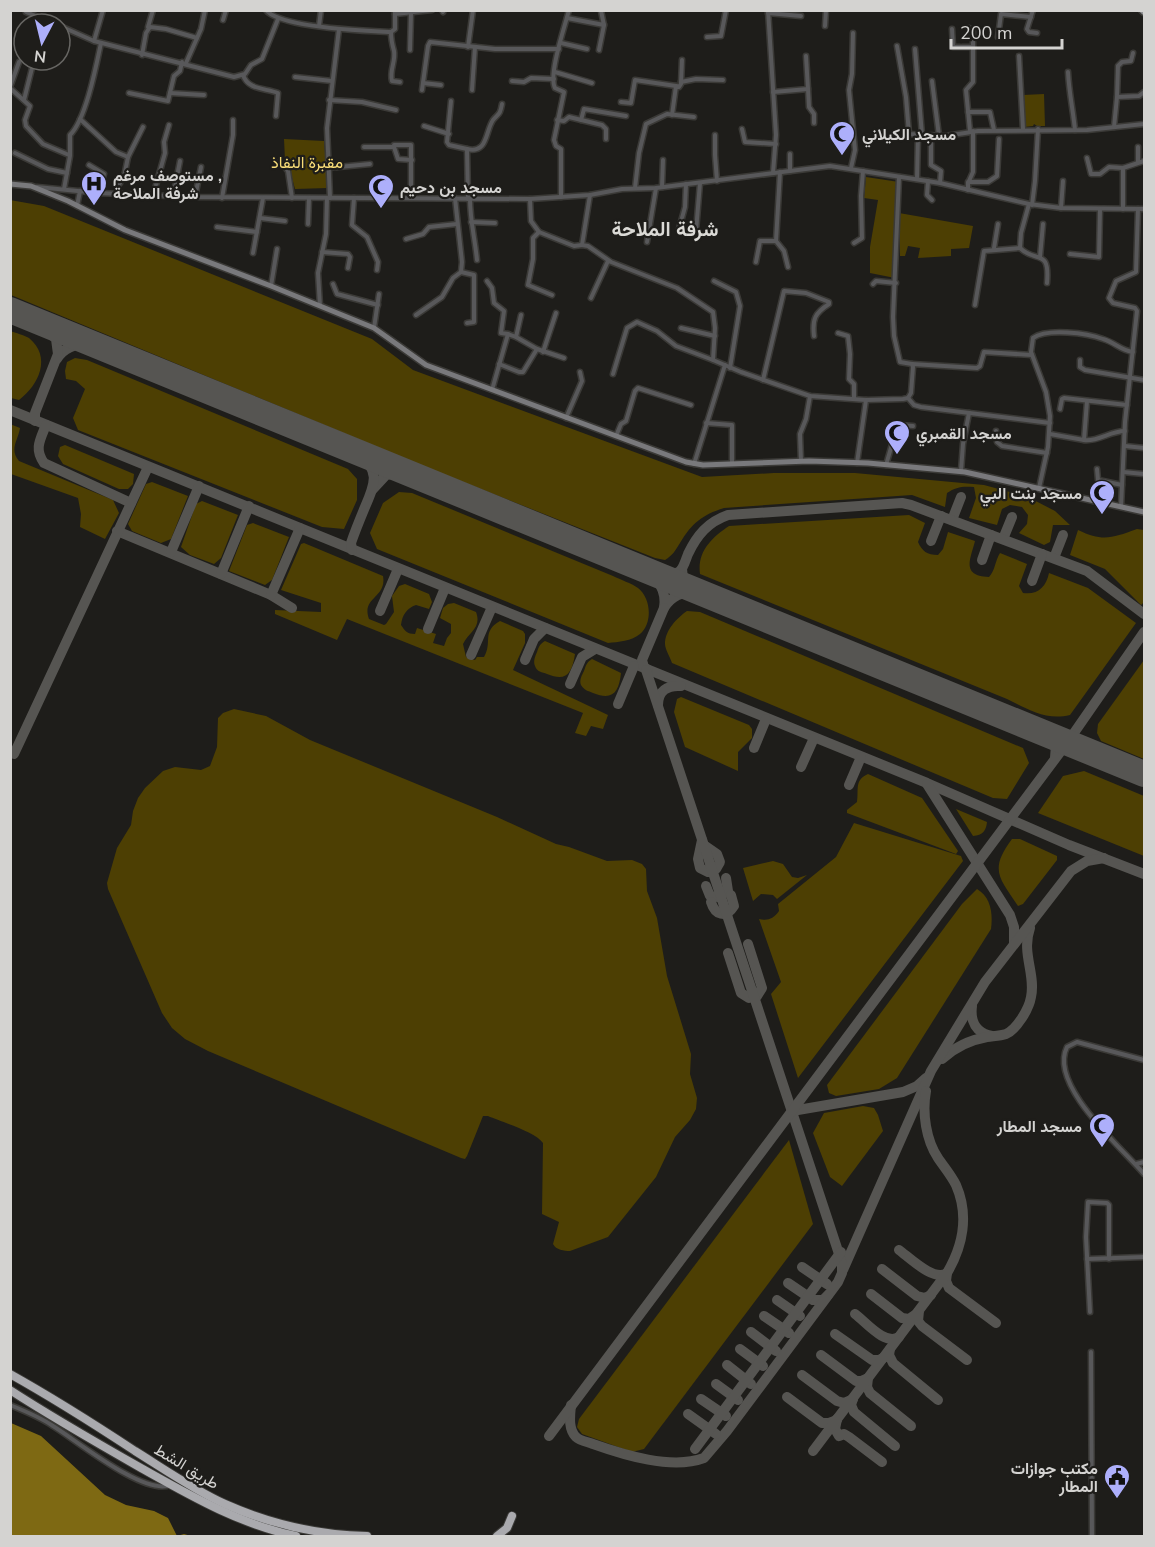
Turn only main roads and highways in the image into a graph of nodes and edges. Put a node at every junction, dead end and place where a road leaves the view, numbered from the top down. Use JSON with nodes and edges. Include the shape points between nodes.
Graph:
{"nodes":[{"id":1,"x":10,"y":184,"type":"edge"},
{"id":2,"x":1144,"y":512,"type":"edge"},
{"id":3,"x":10,"y":1374,"type":"edge"},
{"id":4,"x":36,"y":1389,"type":"junction"},
{"id":5,"x":10,"y":1390,"type":"edge"},
{"id":6,"x":23,"y":1399,"type":"junction"},
{"id":7,"x":512,"y":1516,"type":"dead end"},
{"id":8,"x":296,"y":1536,"type":"edge"},
{"id":9,"x":367,"y":1536,"type":"edge"},
{"id":10,"x":497,"y":1536,"type":"edge"}],
"edges":[{"from":1,"to":2,"type":"main road","via":[[31,186],[125,230],[374,328],[421,362],[694,464],[801,461],[961,472]]},
{"from":3,"to":4,"type":"highway","name":"طريق الشط"},
{"from":4,"to":6,"type":"highway","via":[[26,1389]]},
{"from":4,"to":9,"type":"highway","name":"طريق الشط","via":[[225,1504],[295,1527]]},
{"from":5,"to":6,"type":"highway","name":"طريق الشط"},
{"from":6,"to":8,"type":"highway","name":"طريق الشط","via":[[202,1503],[268,1530]]},
{"from":7,"to":10,"type":"highway","via":[[507,1528]]}]}
